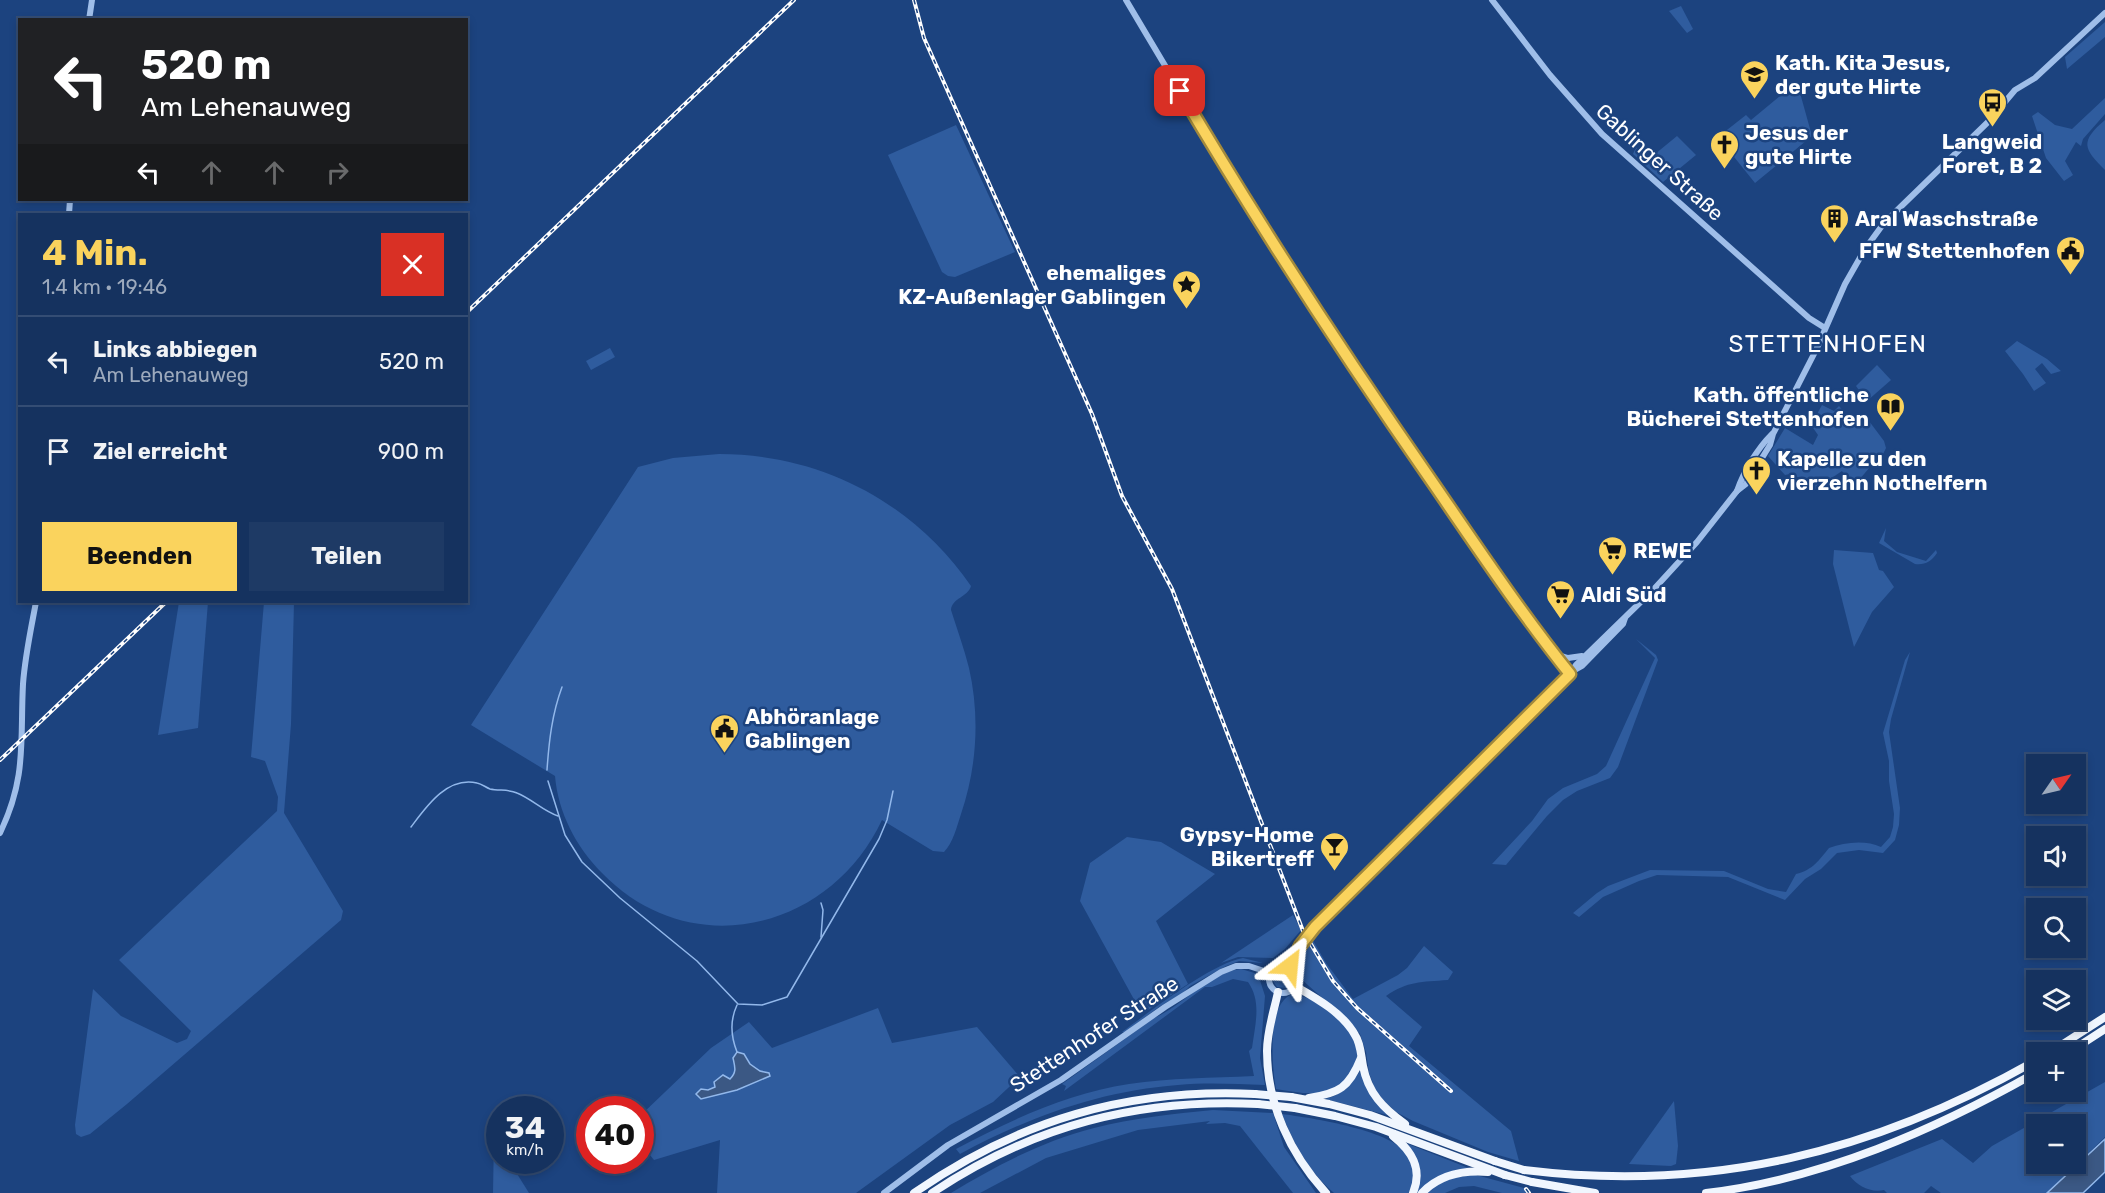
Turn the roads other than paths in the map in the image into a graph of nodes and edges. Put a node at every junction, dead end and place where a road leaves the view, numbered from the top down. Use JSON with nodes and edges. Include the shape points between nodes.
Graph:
{"nodes":[{"id":1,"x":92,"y":0,"type":"edge"},
{"id":2,"x":1126,"y":0,"type":"edge"},
{"id":3,"x":1492,"y":0,"type":"edge"},
{"id":4,"x":2104,"y":13,"type":"edge"},
{"id":5,"x":89,"y":18,"type":"edge"},
{"id":6,"x":1825,"y":328,"type":"junction"},
{"id":7,"x":36,"y":603,"type":"edge"},
{"id":8,"x":1625,"y":617,"type":"junction"},
{"id":9,"x":1588,"y":652,"type":"junction"},
{"id":10,"x":1554,"y":654,"type":"junction"},
{"id":11,"x":1572,"y":672,"type":"junction"},
{"id":12,"x":0,"y":833,"type":"edge"},
{"id":13,"x":1290,"y":966,"type":"junction"},
{"id":14,"x":1270,"y":973,"type":"junction"},
{"id":15,"x":1295,"y":986,"type":"junction"},
{"id":16,"x":1278,"y":992,"type":"junction"},
{"id":17,"x":2105,"y":1017,"type":"edge"},
{"id":18,"x":2105,"y":1029,"type":"edge"},
{"id":19,"x":2066,"y":1042,"type":"edge"},
{"id":20,"x":2085,"y":1042,"type":"edge"},
{"id":21,"x":1361,"y":1058,"type":"junction"},
{"id":22,"x":2026,"y":1066,"type":"edge"},
{"id":23,"x":2026,"y":1078,"type":"edge"},
{"id":24,"x":1301,"y":1099,"type":"junction"},
{"id":25,"x":1412,"y":1130,"type":"junction"},
{"id":26,"x":1385,"y":1131,"type":"junction"},
{"id":27,"x":1502,"y":1174,"type":"junction"},
{"id":28,"x":1717,"y":1182,"type":"dead end"},
{"id":29,"x":1617,"y":1185,"type":"dead end"},
{"id":30,"x":884,"y":1193,"type":"edge"},
{"id":31,"x":914,"y":1193,"type":"edge"},
{"id":32,"x":932,"y":1193,"type":"edge"},
{"id":33,"x":1326,"y":1193,"type":"edge"},
{"id":34,"x":1413,"y":1193,"type":"edge"},
{"id":35,"x":1422,"y":1193,"type":"edge"},
{"id":36,"x":1595,"y":1193,"type":"edge"},
{"id":37,"x":1706,"y":1193,"type":"edge"}],
"edges":[{"from":1,"to":5,"type":"street"},
{"from":2,"to":10,"type":"street","via":[[1325,324]]},
{"from":3,"to":6,"type":"street","name":"Gablinger Straße","via":[[1602,134]]},
{"from":4,"to":6,"type":"street","via":[[2035,78],[2015,90],[1988,122],[1884,223],[1865,249]]},
{"from":6,"to":8,"type":"street","via":[[1770,445],[1746,484],[1676,566]]},
{"from":7,"to":12,"type":"street","via":[[24,677],[21,769]]},
{"from":8,"to":9,"type":"street"},
{"from":8,"to":11,"type":"street","via":[[1623,624]]},
{"from":9,"to":10,"type":"street","via":[[1574,658]]},
{"from":9,"to":11,"type":"street"},
{"from":10,"to":11,"type":"street"},
{"from":11,"to":13,"type":"street","via":[[1315,927]]},
{"from":13,"to":14,"type":"street","via":[[1279,965]]},
{"from":13,"to":15,"type":"street","via":[[1297,975]]},
{"from":14,"to":16,"type":"street","via":[[1270,984]]},
{"from":14,"to":30,"type":"street","name":"Stettenhofer Straße","via":[[1249,966],[1221,972],[1061,1080],[948,1145]]},
{"from":15,"to":16,"type":"street"},
{"from":15,"to":21,"type":"highway","via":[[1348,1025],[1357,1037]]},
{"from":16,"to":33,"type":"highway","via":[[1267,1049],[1274,1100],[1283,1129]]},
{"from":17,"to":19,"type":"highway"},
{"from":18,"to":20,"type":"highway"},
{"from":21,"to":24,"type":"highway","via":[[1350,1080],[1338,1091]]},
{"from":21,"to":25,"type":"highway","via":[[1372,1093]]},
{"from":22,"to":28,"type":"highway","via":[[1894,1131],[1816,1159]]},
{"from":23,"to":37,"type":"highway","via":[[1937,1123],[1851,1158],[1766,1183]]},
{"from":24,"to":25,"type":"highway","via":[[1358,1111]]},
{"from":24,"to":31,"type":"highway","bridge":true,"via":[[1194,1093],[1107,1105],[1069,1115],[987,1148]]},
{"from":25,"to":29,"type":"highway","bridge":true,"via":[[1524,1170]]},
{"from":26,"to":27,"type":"highway"},
{"from":26,"to":32,"type":"highway","bridge":true,"via":[[1348,1119],[1258,1104],[1212,1103],[1131,1110],[1045,1134],[1005,1151]]},
{"from":26,"to":34,"type":"highway","via":[[1413,1157],[1417,1171]]},
{"from":27,"to":35,"type":"highway","via":[[1452,1174]]},
{"from":27,"to":36,"type":"highway","bridge":true}]}
